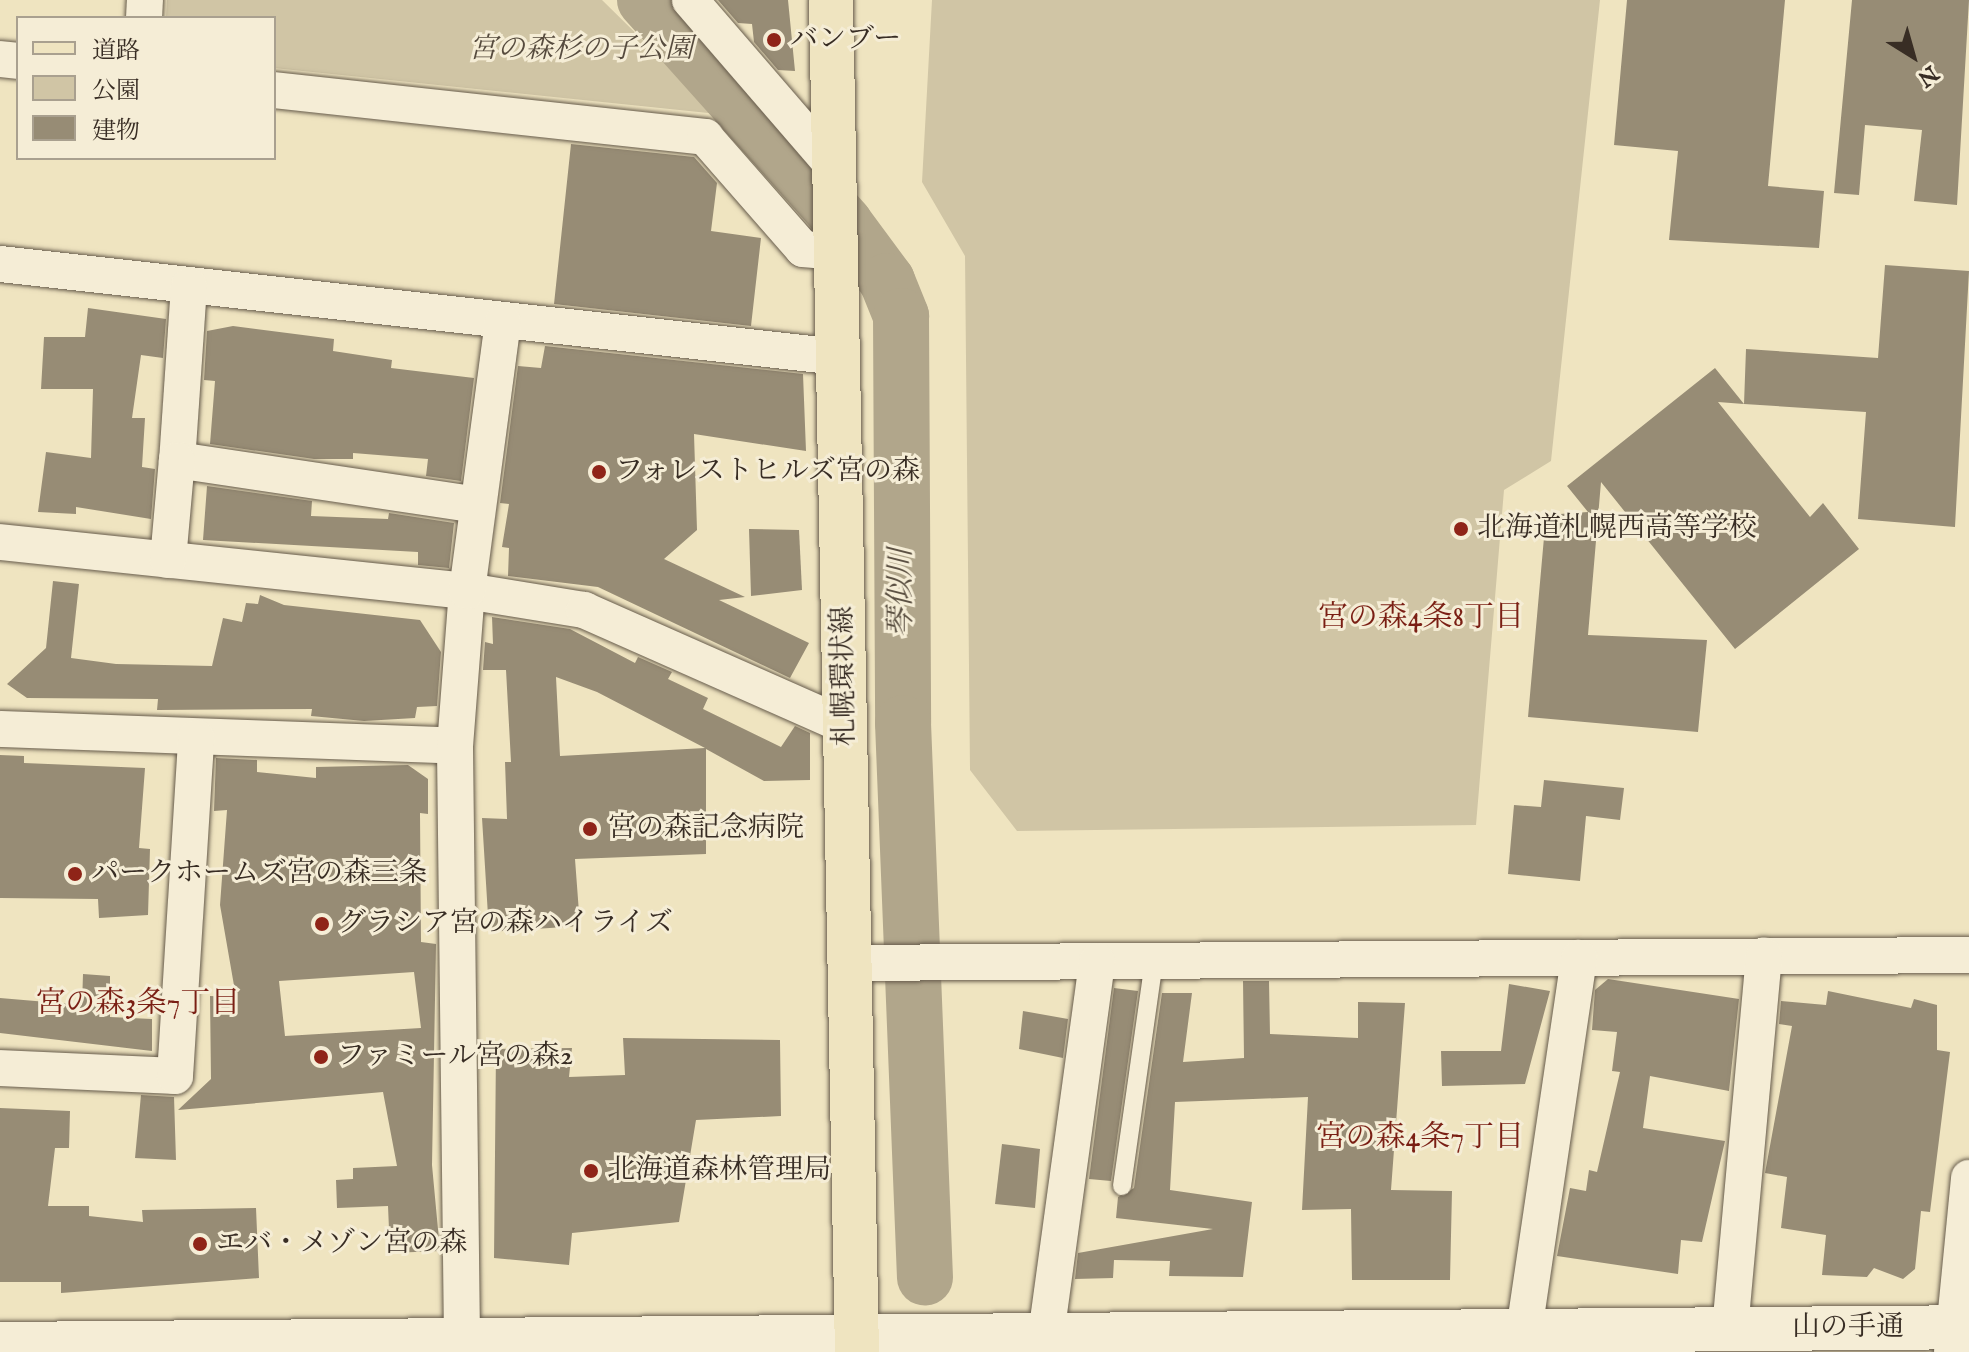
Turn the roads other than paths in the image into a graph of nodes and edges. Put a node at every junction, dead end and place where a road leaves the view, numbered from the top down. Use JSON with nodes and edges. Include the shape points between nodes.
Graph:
{"nodes":[{"id":1,"x":690,"y":0,"type":"edge"},
{"id":2,"x":831,"y":0,"type":"edge"},
{"id":3,"x":276,"y":90,"type":"edge"},
{"id":4,"x":834,"y":174,"type":"junction"},
{"id":5,"x":836,"y":250,"type":"junction"},
{"id":6,"x":0,"y":264,"type":"edge"},
{"id":7,"x":189,"y":286,"type":"junction"},
{"id":8,"x":503,"y":322,"type":"junction"},
{"id":9,"x":838,"y":357,"type":"junction"},
{"id":10,"x":177,"y":460,"type":"junction"},
{"id":11,"x":478,"y":505,"type":"junction"},
{"id":12,"x":0,"y":542,"type":"edge"},
{"id":13,"x":168,"y":560,"type":"junction"},
{"id":14,"x":467,"y":591,"type":"junction"},
{"id":15,"x":846,"y":726,"type":"junction"},
{"id":16,"x":0,"y":729,"type":"edge"},
{"id":17,"x":196,"y":738,"type":"junction"},
{"id":18,"x":455,"y":746,"type":"junction"},
{"id":19,"x":1969,"y":955,"type":"edge"},
{"id":20,"x":1764,"y":956,"type":"junction"},
{"id":21,"x":1579,"y":958,"type":"junction"},
{"id":22,"x":1097,"y":961,"type":"junction"},
{"id":23,"x":1154,"y":961,"type":"junction"},
{"id":24,"x":870,"y":963,"type":"junction"},
{"id":25,"x":0,"y":1068,"type":"edge"},
{"id":26,"x":1969,"y":1178,"type":"edge"},
{"id":27,"x":1122,"y":1186,"type":"dead end"},
{"id":28,"x":1730,"y":1329,"type":"junction"},
{"id":29,"x":1046,"y":1335,"type":"junction"},
{"id":30,"x":1958,"y":1335,"type":"edge"},
{"id":31,"x":1513,"y":1338,"type":"edge"},
{"id":32,"x":462,"y":1339,"type":"junction"},
{"id":33,"x":858,"y":1344,"type":"edge"},
{"id":34,"x":583,"y":1345,"type":"edge"},
{"id":35,"x":21,"y":1346,"type":"edge"}],
"edges":[{"from":1,"to":4,"type":"street"},
{"from":2,"to":4,"type":"main road","name":"札幌環状線"},
{"from":3,"to":5,"type":"street","via":[[705,137],[803,249]]},
{"from":4,"to":5,"type":"main road","name":"札幌環状線"},
{"from":5,"to":9,"type":"main road","name":"札幌環状線"},
{"from":6,"to":7,"type":"street"},
{"from":7,"to":8,"type":"street"},
{"from":7,"to":10,"type":"street"},
{"from":8,"to":9,"type":"street"},
{"from":8,"to":11,"type":"street"},
{"from":9,"to":15,"type":"main road","name":"札幌環状線"},
{"from":10,"to":11,"type":"street"},
{"from":10,"to":13,"type":"street"},
{"from":11,"to":14,"type":"street"},
{"from":12,"to":13,"type":"street"},
{"from":13,"to":14,"type":"street"},
{"from":14,"to":15,"type":"street","via":[[584,610]]},
{"from":14,"to":18,"type":"street"},
{"from":15,"to":24,"type":"main road","name":"札幌環状線"},
{"from":16,"to":17,"type":"street"},
{"from":17,"to":18,"type":"street"},
{"from":17,"to":25,"type":"street","via":[[175,1076]]},
{"from":18,"to":32,"type":"street"},
{"from":19,"to":20,"type":"street"},
{"from":20,"to":21,"type":"street"},
{"from":20,"to":28,"type":"street"},
{"from":21,"to":23,"type":"street"},
{"from":21,"to":31,"type":"street"},
{"from":22,"to":23,"type":"street"},
{"from":22,"to":24,"type":"street"},
{"from":22,"to":29,"type":"street"},
{"from":23,"to":27,"type":"lane"},
{"from":24,"to":33,"type":"main road","name":"札幌環状線"},
{"from":26,"to":30,"type":"street"},
{"from":28,"to":30,"type":"main road","name":"山の手通"},
{"from":28,"to":31,"type":"main road","name":"山の手通"},
{"from":29,"to":31,"type":"main road","name":"山の手通"},
{"from":29,"to":33,"type":"main road","name":"山の手通"},
{"from":32,"to":34,"type":"main road","name":"山の手通"},
{"from":32,"to":35,"type":"main road","name":"山の手通"},
{"from":33,"to":34,"type":"main road","name":"山の手通"}]}
